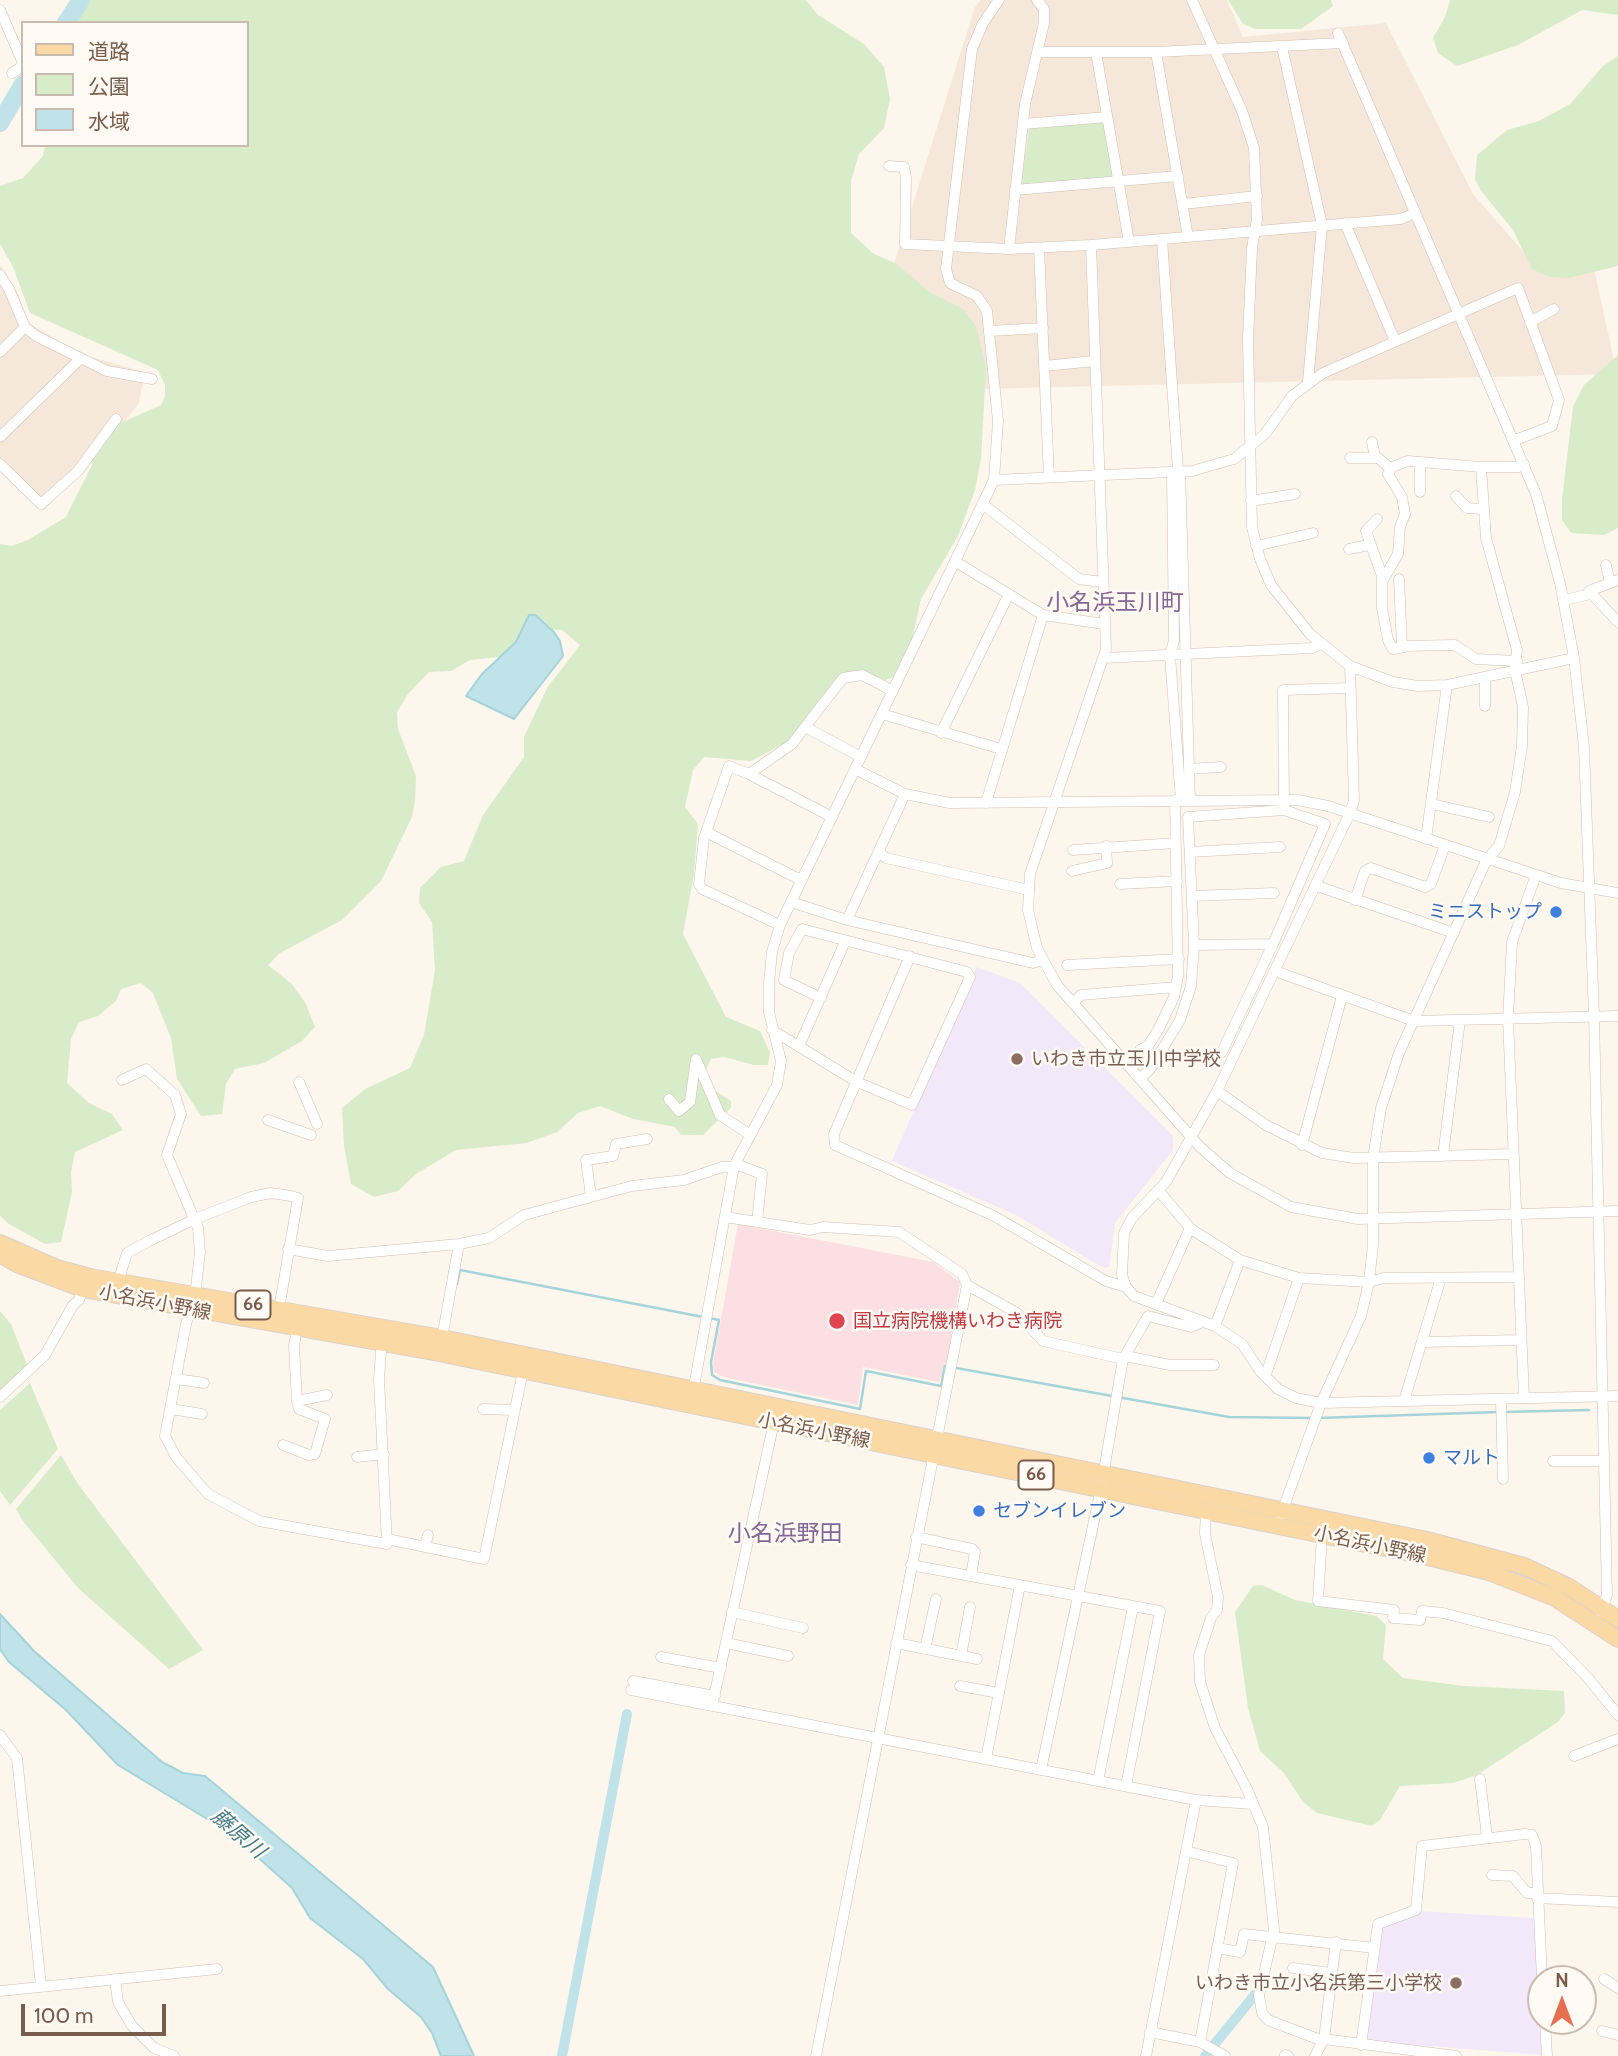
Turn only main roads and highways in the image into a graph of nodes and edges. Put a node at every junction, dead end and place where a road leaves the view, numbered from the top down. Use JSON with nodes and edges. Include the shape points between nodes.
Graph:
{"nodes":[{"id":1,"x":0,"y":1243,"type":"edge"},
{"id":2,"x":0,"y":1254,"type":"edge"},
{"id":3,"x":193,"y":1303,"type":"junction"},
{"id":4,"x":382,"y":1334,"type":"junction"},
{"id":5,"x":934,"y":1447,"type":"junction"},
{"id":6,"x":1102,"y":1481,"type":"junction"},
{"id":7,"x":1600,"y":1615,"type":"junction"},
{"id":8,"x":1618,"y":1619,"type":"edge"},
{"id":9,"x":1618,"y":1639,"type":"edge"}],
"edges":[{"from":1,"to":3,"type":"main road","name":"小名浜小野線","number":"66","via":[[57,1268]]},
{"from":2,"to":3,"type":"main road","name":"小名浜小野線","number":"66","via":[[82,1289]]},
{"from":3,"to":4,"type":"main road","name":"小名浜小野線","number":"66","via":[[297,1328]]},
{"from":3,"to":4,"type":"main road","name":"小名浜小野線","number":"66","via":[[279,1309]]},
{"from":4,"to":5,"type":"main road","name":"小名浜小野線","number":"66","via":[[523,1371],[691,1406]]},
{"from":4,"to":5,"type":"main road","name":"小名浜小野線","number":"66","via":[[442,1338],[694,1389]]},
{"from":5,"to":6,"type":"main road","name":"小名浜小野線","number":"66"},
{"from":6,"to":7,"type":"main road","name":"小名浜小野線","number":"66","via":[[1206,1510],[1489,1572]]},
{"from":6,"to":7,"type":"main road","name":"小名浜小野線","number":"66","via":[[1282,1508],[1471,1550],[1524,1566],[1569,1587]]},
{"from":7,"to":8,"type":"main road","name":"小名浜小野線","number":"66"},
{"from":7,"to":9,"type":"main road","name":"小名浜小野線","number":"66"}]}
